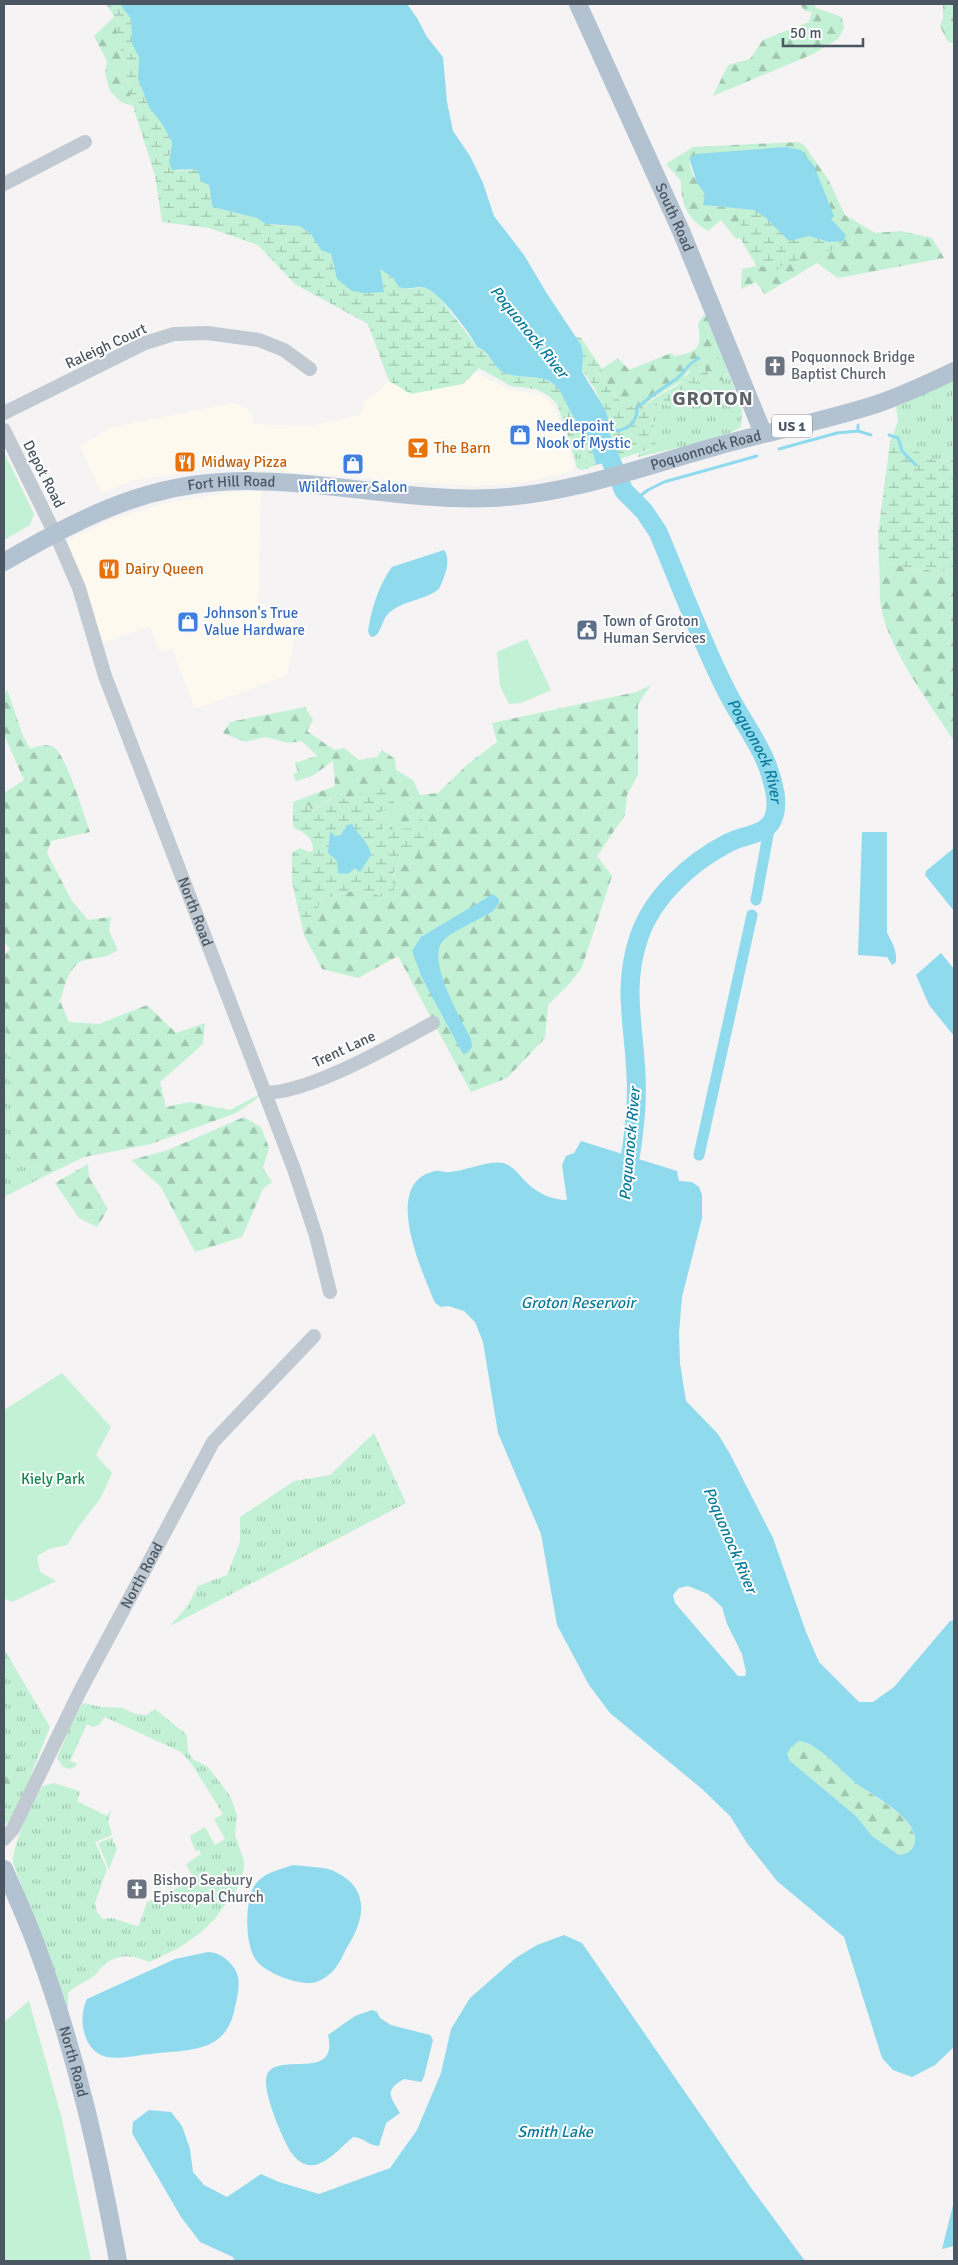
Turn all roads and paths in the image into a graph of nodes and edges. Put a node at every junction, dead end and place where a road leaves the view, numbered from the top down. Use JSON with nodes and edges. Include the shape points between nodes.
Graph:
{"nodes":[{"id":1,"x":578,"y":4,"type":"edge"},
{"id":2,"x":85,"y":142,"type":"dead end"},
{"id":3,"x":4,"y":184,"type":"edge"},
{"id":4,"x":310,"y":369,"type":"dead end"},
{"id":5,"x":954,"y":371,"type":"edge"},
{"id":6,"x":4,"y":413,"type":"edge"},
{"id":7,"x":4,"y":430,"type":"edge"},
{"id":8,"x":763,"y":433,"type":"junction"},
{"id":9,"x":594,"y":480,"type":"joint"},
{"id":10,"x":54,"y":532,"type":"junction"},
{"id":11,"x":4,"y":562,"type":"edge"},
{"id":12,"x":433,"y":1023,"type":"dead end"},
{"id":13,"x":265,"y":1093,"type":"junction"},
{"id":14,"x":330,"y":1292,"type":"dead end"},
{"id":15,"x":314,"y":1336,"type":"dead end"},
{"id":16,"x":4,"y":1839,"type":"edge"},
{"id":17,"x":4,"y":1868,"type":"edge"},
{"id":18,"x":118,"y":2261,"type":"edge"}],
"edges":[{"from":1,"to":8,"type":"main road","name":"South Road","via":[[681,231]]},
{"from":2,"to":3,"type":"street"},
{"from":4,"to":6,"type":"street","name":"Raleigh Court","via":[[284,350],[259,340],[207,333],[174,334],[145,343]]},
{"from":5,"to":8,"type":"main road","name":"Poquonnock Road","number":"US 1","via":[[877,404]]},
{"from":7,"to":10,"type":"street","name":"Depot Road"},
{"from":8,"to":9,"type":"main road","name":"Poquonnock Road","number":"US 1"},
{"from":9,"to":10,"type":"main road","name":"Fort Hill Road","number":"US 1","via":[[532,494],[475,498],[274,482],[210,483],[168,489],[132,499]]},
{"from":10,"to":11,"type":"main road","name":"Fort Hill Road","number":"US 1"},
{"from":10,"to":13,"type":"street","name":"North Road","via":[[80,590],[105,676]]},
{"from":12,"to":13,"type":"street","name":"Trent Lane","via":[[304,1085]]},
{"from":13,"to":14,"type":"street","name":"North Road","via":[[304,1198]]},
{"from":15,"to":16,"type":"street","name":"North Road","via":[[214,1442],[80,1691],[13,1829]]},
{"from":17,"to":18,"type":"main road","name":"North Road","via":[[39,1951],[77,2070]]}]}
